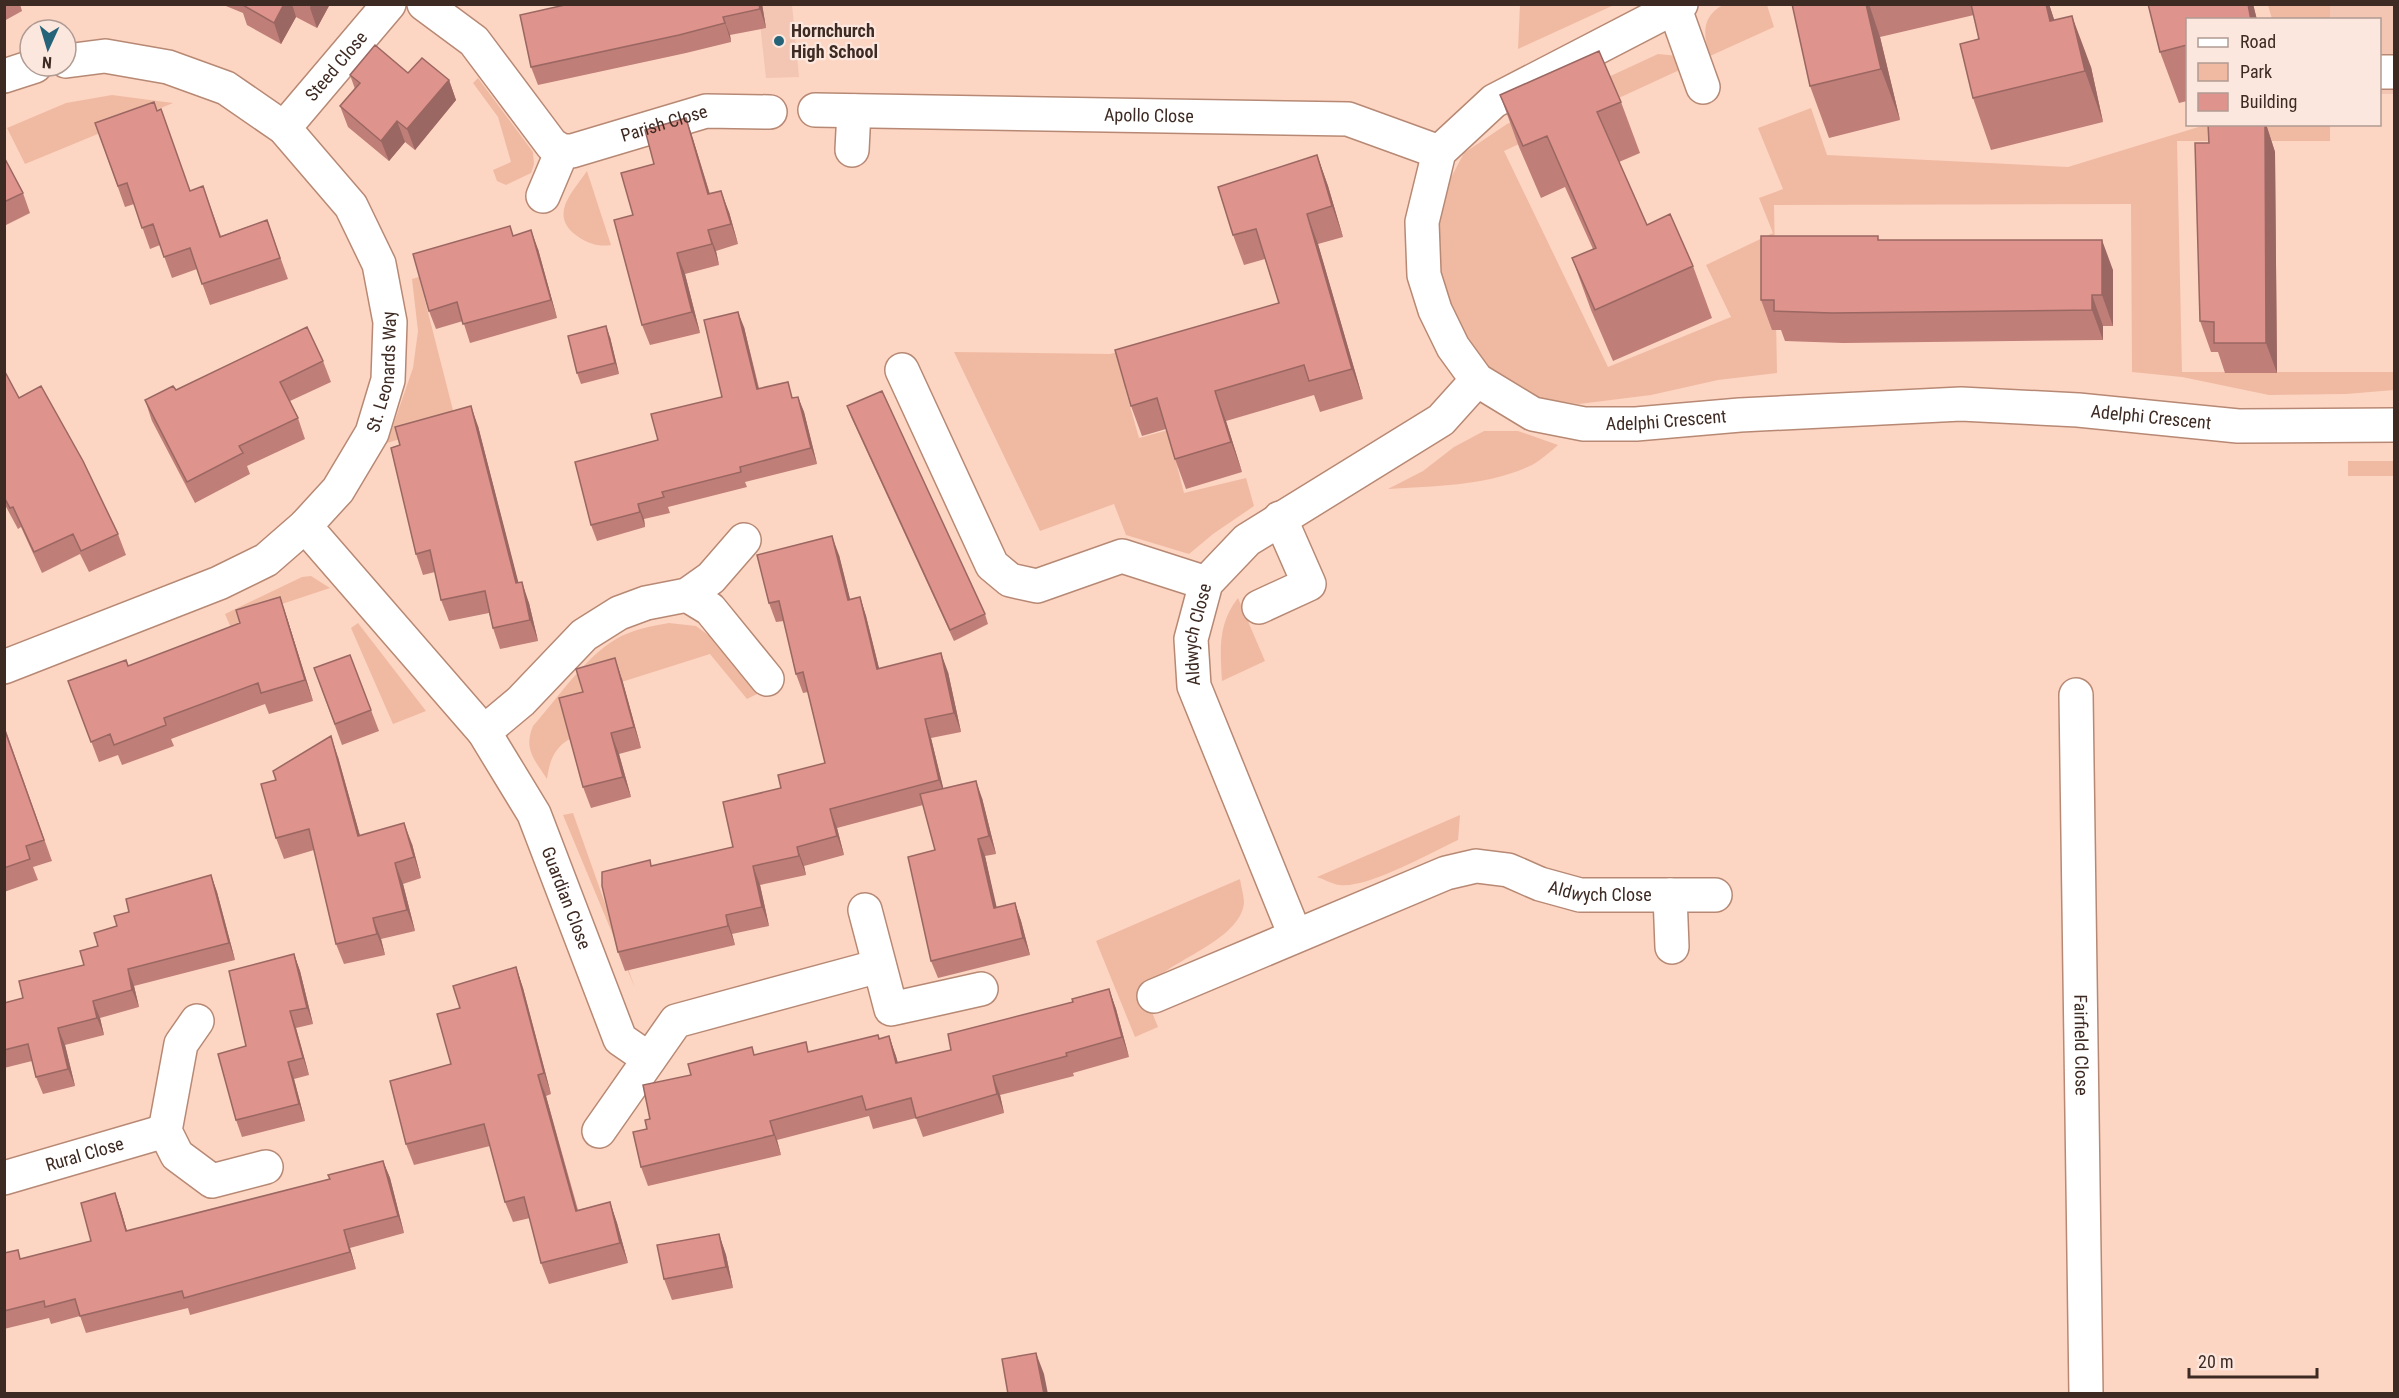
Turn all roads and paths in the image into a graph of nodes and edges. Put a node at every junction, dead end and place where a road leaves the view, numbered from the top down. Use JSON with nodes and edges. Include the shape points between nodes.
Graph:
{"nodes":[{"id":1,"x":389,"y":4,"type":"edge"},
{"id":2,"x":424,"y":4,"type":"edge"},
{"id":3,"x":1678,"y":7,"type":"edge"},
{"id":4,"x":1628,"y":19,"type":"edge"},
{"id":5,"x":78,"y":59,"type":"edge"},
{"id":6,"x":1703,"y":87,"type":"dead end"},
{"id":7,"x":815,"y":110,"type":"dead end"},
{"id":8,"x":854,"y":111,"type":"junction"},
{"id":9,"x":770,"y":112,"type":"dead end"},
{"id":10,"x":284,"y":128,"type":"junction"},
{"id":11,"x":852,"y":150,"type":"dead end"},
{"id":12,"x":562,"y":151,"type":"junction"},
{"id":13,"x":1439,"y":152,"type":"junction"},
{"id":14,"x":543,"y":196,"type":"dead end"},
{"id":15,"x":902,"y":370,"type":"dead end"},
{"id":16,"x":1477,"y":380,"type":"junction"},
{"id":17,"x":2394,"y":425,"type":"edge"},
{"id":18,"x":1280,"y":518,"type":"junction"},
{"id":19,"x":306,"y":526,"type":"junction"},
{"id":20,"x":744,"y":540,"type":"dead end"},
{"id":21,"x":1206,"y":583,"type":"junction"},
{"id":22,"x":687,"y":595,"type":"junction"},
{"id":23,"x":1259,"y":607,"type":"dead end"},
{"id":24,"x":4,"y":667,"type":"edge"},
{"id":25,"x":767,"y":679,"type":"dead end"},
{"id":26,"x":2076,"y":695,"type":"dead end"},
{"id":27,"x":484,"y":732,"type":"junction"},
{"id":28,"x":1670,"y":895,"type":"junction"},
{"id":29,"x":1716,"y":895,"type":"dead end"},
{"id":30,"x":865,"y":910,"type":"dead end"},
{"id":31,"x":1295,"y":935,"type":"junction"},
{"id":32,"x":1672,"y":947,"type":"dead end"},
{"id":33,"x":879,"y":966,"type":"junction"},
{"id":34,"x":981,"y":989,"type":"dead end"},
{"id":35,"x":1154,"y":996,"type":"dead end"},
{"id":36,"x":197,"y":1021,"type":"dead end"},
{"id":37,"x":649,"y":1059,"type":"junction"},
{"id":38,"x":165,"y":1131,"type":"junction"},
{"id":39,"x":599,"y":1131,"type":"dead end"},
{"id":40,"x":266,"y":1167,"type":"dead end"},
{"id":41,"x":4,"y":1178,"type":"edge"},
{"id":42,"x":2086,"y":1394,"type":"edge"}],
"edges":[{"from":1,"to":10,"type":"street","name":"Steed Close"},
{"from":2,"to":12,"type":"street","via":[[474,42],[552,145]]},
{"from":3,"to":4,"type":"street"},
{"from":3,"to":6,"type":"street"},
{"from":4,"to":13,"type":"street","via":[[1494,101]]},
{"from":5,"to":10,"type":"street","name":"St. Leonards Way","via":[[105,56],[168,67],[226,88]]},
{"from":7,"to":8,"type":"street","name":"Apollo Close"},
{"from":8,"to":11,"type":"street"},
{"from":8,"to":13,"type":"street","name":"Apollo Close","via":[[1348,119]]},
{"from":9,"to":12,"type":"street","name":"Parish Close","via":[[706,111]]},
{"from":10,"to":19,"type":"street","name":"St. Leonards Way","via":[[351,206],[379,264],[390,322],[388,380],[372,433],[338,490]]},
{"from":12,"to":14,"type":"street"},
{"from":13,"to":16,"type":"street","name":"Adelphi Crescent","via":[[1422,222],[1424,275],[1453,347]]},
{"from":15,"to":21,"type":"street","via":[[992,565],[1010,580],[1037,586],[1122,556]]},
{"from":16,"to":17,"type":"street","name":"Adelphi Crescent","via":[[1533,414],[1584,424],[1961,404],[2078,410],[2238,426]]},
{"from":16,"to":18,"type":"street","name":"Aldwych Close","via":[[1441,420]]},
{"from":18,"to":21,"type":"street","name":"Aldwych Close","via":[[1246,540]]},
{"from":18,"to":23,"type":"street","via":[[1309,584]]},
{"from":19,"to":24,"type":"street","name":"St. Leonards Way","via":[[266,560],[219,584]]},
{"from":19,"to":27,"type":"street","name":"Guardian Close"},
{"from":20,"to":22,"type":"street","via":[[711,578]]},
{"from":21,"to":31,"type":"street","name":"Aldwych Close","via":[[1191,639],[1194,686]]},
{"from":22,"to":25,"type":"street","via":[[710,609]]},
{"from":22,"to":27,"type":"street","via":[[619,613],[584,635]]},
{"from":26,"to":42,"type":"street","name":"Fairfield Close"},
{"from":27,"to":37,"type":"street","name":"Guardian Close","via":[[534,814],[620,1039]]},
{"from":28,"to":29,"type":"street","name":"Aldwych Close"},
{"from":28,"to":31,"type":"street","name":"Aldwych Close","via":[[1580,895],[1508,870],[1476,866],[1446,873]]},
{"from":28,"to":32,"type":"street","name":"Aldwych Close"},
{"from":30,"to":33,"type":"street"},
{"from":31,"to":35,"type":"street","name":"Aldwych Close"},
{"from":33,"to":34,"type":"street","via":[[891,1009]]},
{"from":33,"to":37,"type":"street","via":[[675,1021]]},
{"from":36,"to":38,"type":"street","via":[[181,1044]]},
{"from":37,"to":39,"type":"street"},
{"from":38,"to":40,"type":"street","via":[[177,1155],[212,1181]]},
{"from":38,"to":41,"type":"street","name":"Rural Close"}]}
